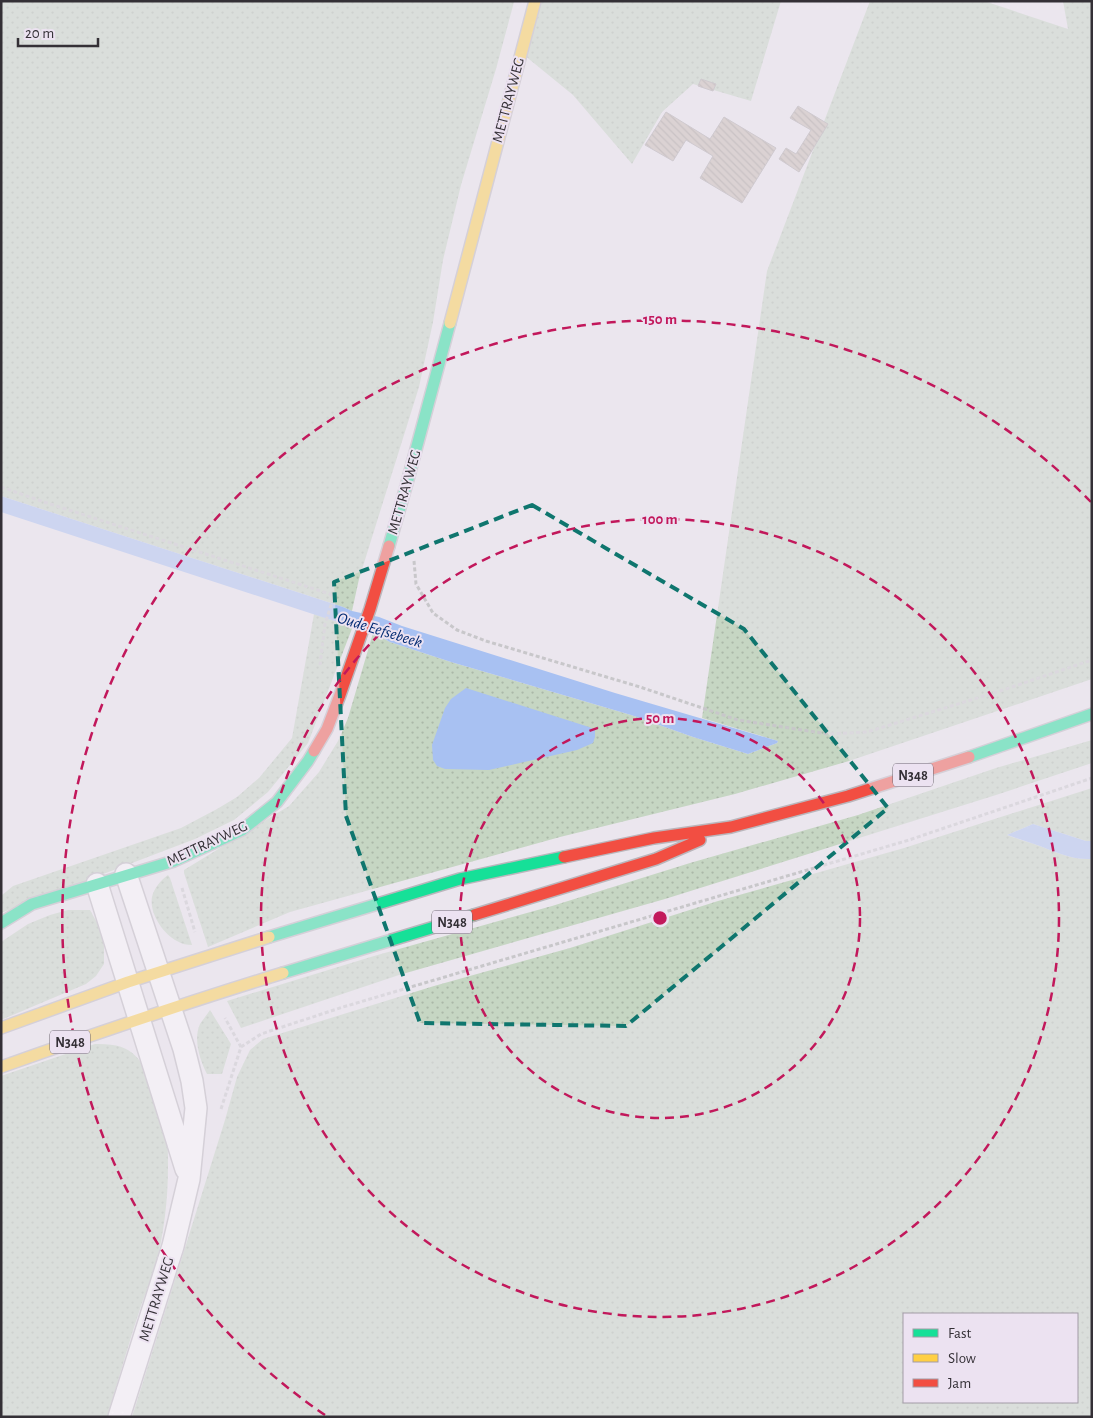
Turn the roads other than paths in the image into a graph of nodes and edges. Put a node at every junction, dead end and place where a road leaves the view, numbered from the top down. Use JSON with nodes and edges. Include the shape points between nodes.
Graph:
{"nodes":[{"id":1,"x":534,"y":1,"type":"edge"},
{"id":2,"x":1092,"y":714,"type":"edge"},
{"id":3,"x":732,"y":827,"type":"junction"},
{"id":4,"x":126,"y":874,"type":"junction"},
{"id":5,"x":97,"y":884,"type":"junction"},
{"id":6,"x":1,"y":923,"type":"edge"},
{"id":7,"x":158,"y":972,"type":"junction"},
{"id":8,"x":128,"y":982,"type":"junction"},
{"id":9,"x":170,"y":1008,"type":"junction"},
{"id":10,"x":139,"y":1019,"type":"junction"},
{"id":11,"x":1,"y":1028,"type":"edge"},
{"id":12,"x":1,"y":1067,"type":"edge"},
{"id":13,"x":189,"y":1179,"type":"junction"},
{"id":14,"x":119,"y":1417,"type":"edge"}],
"edges":[{"from":1,"to":4,"type":"main road","name":"METTRAYWEG","via":[[410,474],[370,609],[327,729],[277,802],[242,830],[174,860]]},
{"from":2,"to":3,"type":"main road","number":"N348","via":[[848,796]]},
{"from":3,"to":7,"type":"main road","number":"N348","via":[[654,838],[460,879]]},
{"from":3,"to":9,"type":"main road","number":"N348","via":[[656,859]]},
{"from":4,"to":5,"type":"main road","name":"METTRAYWEG"},
{"from":4,"to":7,"type":"street","name":"METTRAYWEG"},
{"from":5,"to":6,"type":"main road","name":"METTRAYWEG","via":[[32,904]]},
{"from":5,"to":8,"type":"street"},
{"from":7,"to":8,"type":"main road","number":"N348"},
{"from":7,"to":9,"type":"street","name":"METTRAYWEG"},
{"from":8,"to":10,"type":"street"},
{"from":8,"to":11,"type":"main road","number":"N348"},
{"from":9,"to":10,"type":"main road","number":"N348"},
{"from":9,"to":13,"type":"street","name":"METTRAYWEG","via":[[184,1049],[196,1108]]},
{"from":10,"to":12,"type":"main road","number":"N348"},
{"from":10,"to":13,"type":"street"},
{"from":13,"to":14,"type":"street","name":"METTRAYWEG","via":[[173,1246]]}]}
